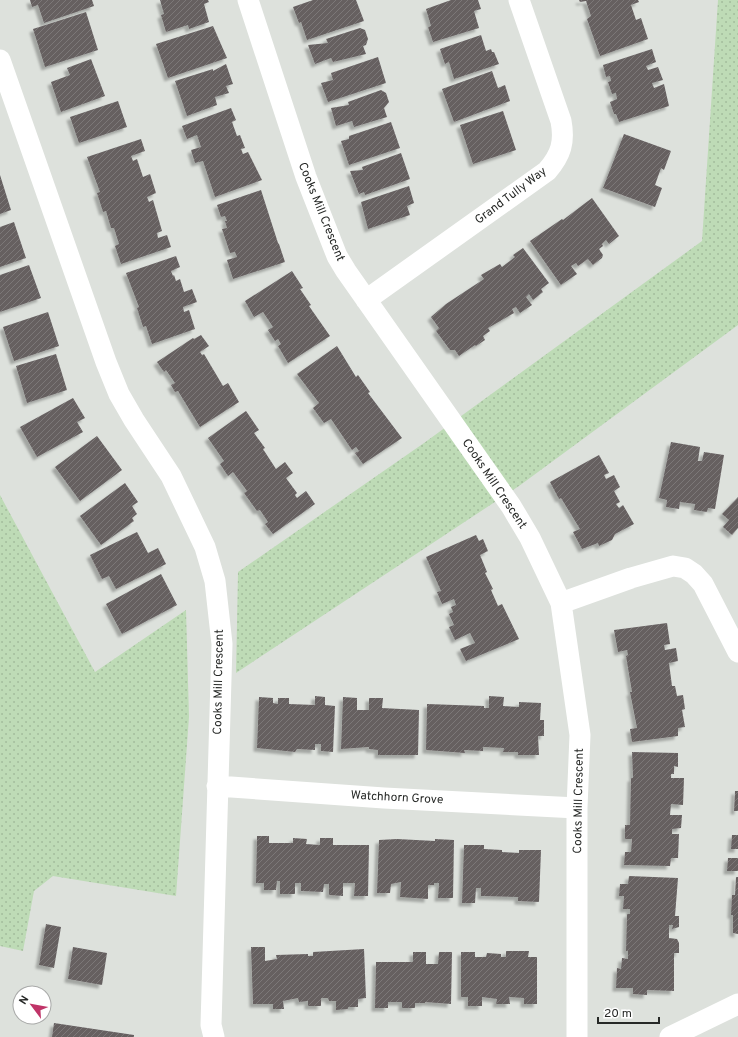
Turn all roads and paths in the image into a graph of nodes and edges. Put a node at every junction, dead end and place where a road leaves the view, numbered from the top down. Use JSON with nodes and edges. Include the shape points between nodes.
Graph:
{"nodes":[{"id":1,"x":248,"y":0,"type":"edge"},
{"id":2,"x":519,"y":0,"type":"edge"},
{"id":3,"x":0,"y":60,"type":"edge"},
{"id":4,"x":366,"y":300,"type":"junction"},
{"id":5,"x":561,"y":603,"type":"junction"},
{"id":6,"x":738,"y":652,"type":"edge"},
{"id":7,"x":217,"y":786,"type":"junction"},
{"id":8,"x":577,"y":808,"type":"junction"},
{"id":9,"x":738,"y":1004,"type":"edge"},
{"id":10,"x":214,"y":1037,"type":"edge"},
{"id":11,"x":577,"y":1037,"type":"edge"},
{"id":12,"x":670,"y":1037,"type":"edge"}],
"edges":[{"from":1,"to":4,"type":"street","name":"Cooks Mill Crescent","via":[[306,177],[337,256]]},
{"from":2,"to":4,"type":"street","name":"Grand Tully Way","via":[[561,121],[562,148],[547,171]]},
{"from":3,"to":7,"type":"street","name":"Cooks Mill Crescent","via":[[119,394],[171,476],[205,547],[215,581],[222,644]]},
{"from":4,"to":5,"type":"street","name":"Cooks Mill Crescent","via":[[511,506],[530,538]]},
{"from":5,"to":6,"type":"street","via":[[673,566],[684,568],[703,584]]},
{"from":5,"to":8,"type":"street","name":"Cooks Mill Crescent","via":[[580,735]]},
{"from":7,"to":8,"type":"street","name":"Watchhorn Grove"},
{"from":7,"to":10,"type":"street","name":"Cooks Mill Crescent","via":[[211,1025]]},
{"from":8,"to":11,"type":"street","name":"Cooks Mill Crescent"},
{"from":9,"to":12,"type":"street"}]}
